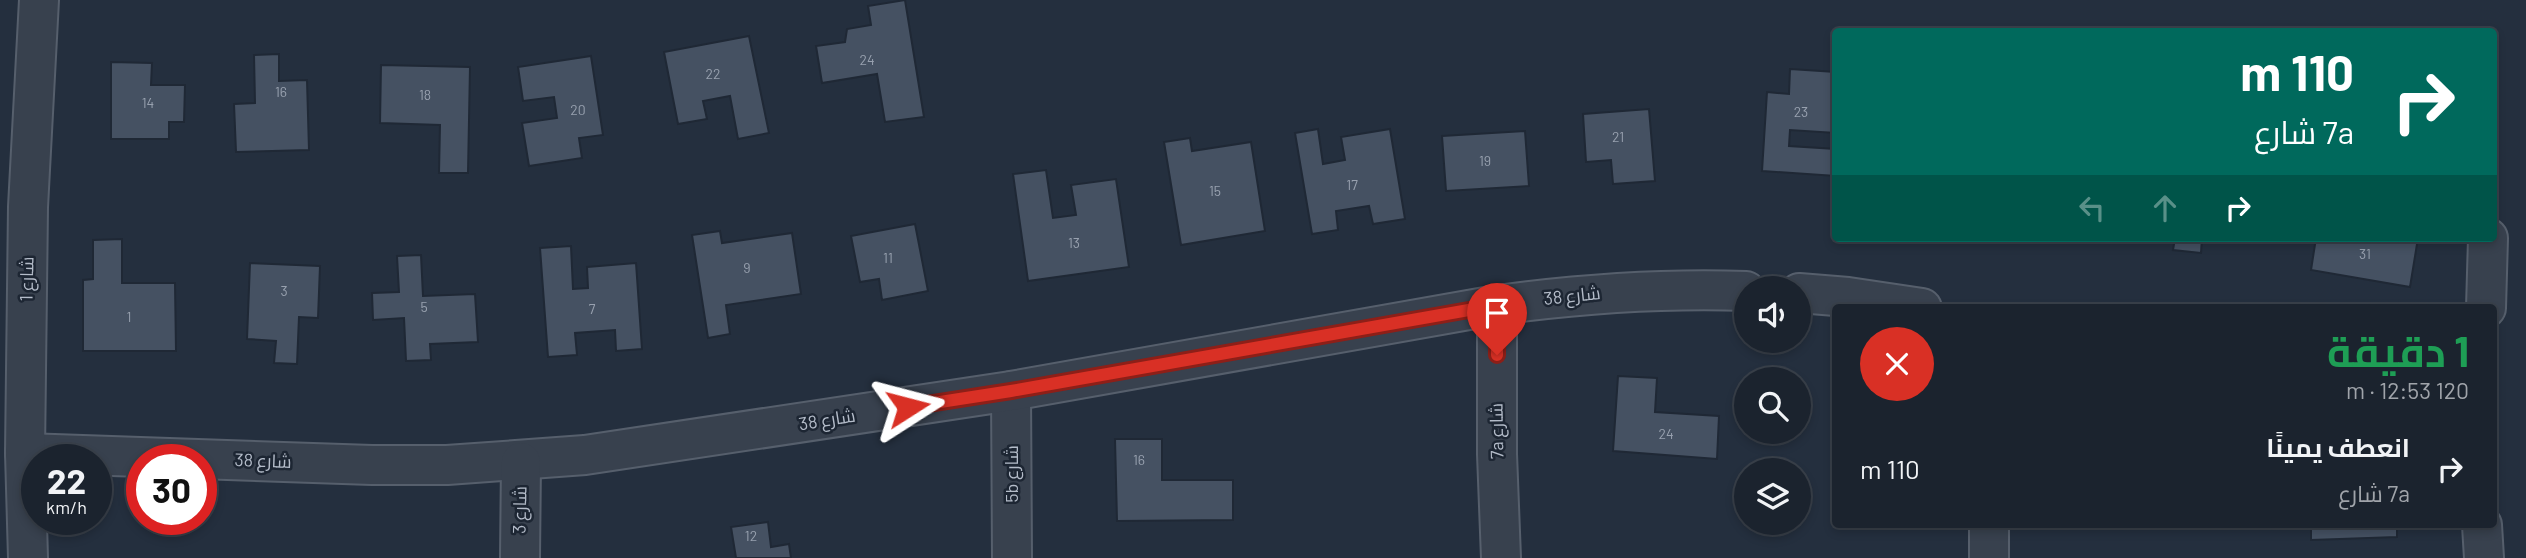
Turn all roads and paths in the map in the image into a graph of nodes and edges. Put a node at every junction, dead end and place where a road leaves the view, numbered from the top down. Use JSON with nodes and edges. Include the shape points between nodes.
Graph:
{"nodes":[{"id":1,"x":39,"y":0,"type":"edge"},
{"id":2,"x":14,"y":206,"type":"edge"},
{"id":3,"x":2488,"y":242,"type":"edge"},
{"id":4,"x":1734,"y":291,"type":"edge"},
{"id":5,"x":1811,"y":294,"type":"edge"},
{"id":6,"x":1895,"y":304,"type":"edge"},
{"id":7,"x":2486,"y":304,"type":"edge"},
{"id":8,"x":1497,"y":305,"type":"junction"},
{"id":9,"x":1011,"y":391,"type":"junction"},
{"id":10,"x":25,"y":444,"type":"edge"},
{"id":11,"x":112,"y":456,"type":"edge"},
{"id":12,"x":521,"y":462,"type":"junction"},
{"id":13,"x":1989,"y":528,"type":"edge"},
{"id":14,"x":2482,"y":528,"type":"edge"},
{"id":15,"x":27,"y":535,"type":"edge"},
{"id":16,"x":28,"y":558,"type":"edge"},
{"id":17,"x":520,"y":558,"type":"edge"},
{"id":18,"x":1013,"y":558,"type":"edge"},
{"id":19,"x":1501,"y":558,"type":"edge"},
{"id":20,"x":1989,"y":558,"type":"edge"},
{"id":21,"x":2484,"y":558,"type":"edge"}],
"edges":[{"from":1,"to":2,"type":"street","name":"شارع 1"},
{"from":2,"to":10,"type":"street","name":"شارع 1"},
{"from":3,"to":7,"type":"street"},
{"from":4,"to":8,"type":"street","name":"شارع 38","via":[[1635,291]]},
{"from":5,"to":6,"type":"street"},
{"from":8,"to":9,"type":"street","name":"شارع 38"},
{"from":8,"to":19,"type":"street","name":"7a شارع"},
{"from":9,"to":12,"type":"street","name":"شارع 38","via":[[650,447]]},
{"from":9,"to":18,"type":"street","name":"5b شارع"},
{"from":11,"to":12,"type":"street","name":"شارع 38","via":[[372,465]]},
{"from":12,"to":17,"type":"street","name":"شارع 3"},
{"from":13,"to":20,"type":"street"},
{"from":14,"to":21,"type":"street"},
{"from":15,"to":16,"type":"street","name":"شارع 1"}]}
